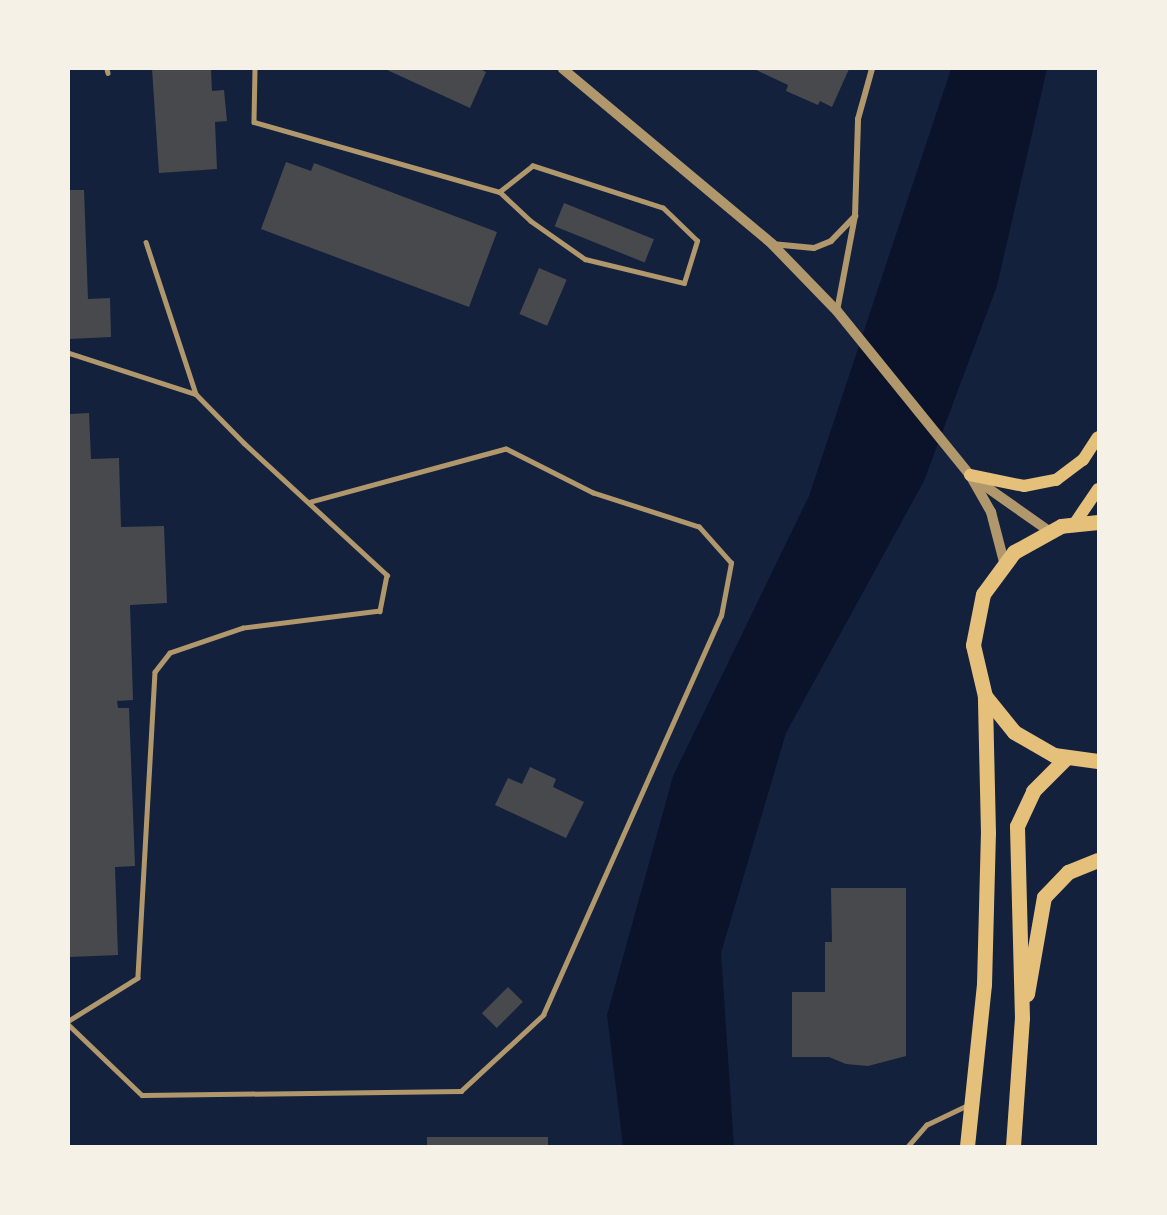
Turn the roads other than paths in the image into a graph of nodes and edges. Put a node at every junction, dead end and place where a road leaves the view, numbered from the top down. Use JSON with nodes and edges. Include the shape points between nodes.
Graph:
{"nodes":[{"id":1,"x":255,"y":69,"type":"edge"},
{"id":2,"x":563,"y":69,"type":"edge"},
{"id":3,"x":872,"y":69,"type":"edge"},
{"id":4,"x":500,"y":192,"type":"junction"},
{"id":5,"x":855,"y":216,"type":"junction"},
{"id":6,"x":146,"y":242,"type":"dead end"},
{"id":7,"x":772,"y":244,"type":"junction"},
{"id":8,"x":837,"y":310,"type":"junction"},
{"id":9,"x":69,"y":353,"type":"edge"},
{"id":10,"x":196,"y":394,"type":"junction"},
{"id":11,"x":1098,"y":437,"type":"edge"},
{"id":12,"x":970,"y":475,"type":"junction"},
{"id":13,"x":1098,"y":489,"type":"edge"},
{"id":14,"x":311,"y":502,"type":"junction"},
{"id":15,"x":1098,"y":522,"type":"edge"},
{"id":16,"x":1075,"y":524,"type":"junction"},
{"id":17,"x":1048,"y":531,"type":"junction"},
{"id":18,"x":1004,"y":562,"type":"junction"},
{"id":19,"x":985,"y":696,"type":"junction"},
{"id":20,"x":1066,"y":758,"type":"junction"},
{"id":21,"x":1098,"y":761,"type":"edge"},
{"id":22,"x":1098,"y":860,"type":"edge"},
{"id":23,"x":1022,"y":1018,"type":"junction"},
{"id":24,"x":69,"y":1023,"type":"edge"},
{"id":25,"x":973,"y":1102,"type":"junction"},
{"id":26,"x":908,"y":1146,"type":"edge"},
{"id":27,"x":967,"y":1146,"type":"edge"},
{"id":28,"x":1013,"y":1146,"type":"edge"}],
"edges":[{"from":1,"to":4,"type":"lane","via":[[254,122]]},
{"from":2,"to":7,"type":"street"},
{"from":3,"to":5,"type":"street","via":[[858,119]]},
{"from":4,"to":4,"type":"lane","via":[[532,166],[663,208],[697,241],[684,283],[585,259],[531,221]]},
{"from":5,"to":7,"type":"street","via":[[831,241],[814,248]]},
{"from":5,"to":8,"type":"street"},
{"from":6,"to":10,"type":"lane"},
{"from":7,"to":8,"type":"street"},
{"from":8,"to":12,"type":"street"},
{"from":9,"to":10,"type":"lane"},
{"from":10,"to":14,"type":"lane"},
{"from":11,"to":12,"type":"main road","via":[[1083,460],[1056,480],[1023,486]]},
{"from":12,"to":17,"type":"street"},
{"from":12,"to":18,"type":"street","via":[[991,512]]},
{"from":13,"to":16,"type":"main road"},
{"from":14,"to":24,"type":"lane","via":[[387,575],[380,611],[243,628],[170,653],[155,672],[138,978]]},
{"from":14,"to":24,"type":"lane","via":[[506,449],[593,493],[699,527],[730,563],[721,616],[543,1015],[461,1091],[142,1095]]},
{"from":15,"to":16,"type":"main road"},
{"from":16,"to":17,"type":"main road"},
{"from":17,"to":18,"type":"main road","via":[[1024,544]]},
{"from":18,"to":19,"type":"main road","via":[[983,594],[974,626],[975,665]]},
{"from":19,"to":20,"type":"main road","via":[[1014,732],[1039,749]]},
{"from":19,"to":25,"type":"main road","via":[[988,833],[984,984]]},
{"from":20,"to":21,"type":"main road"},
{"from":20,"to":23,"type":"main road","via":[[1029,796],[1017,826]]},
{"from":22,"to":23,"type":"main road","via":[[1068,872],[1044,897]]},
{"from":23,"to":28,"type":"main road"},
{"from":25,"to":26,"type":"lane","via":[[926,1125]]},
{"from":25,"to":27,"type":"main road"}]}
